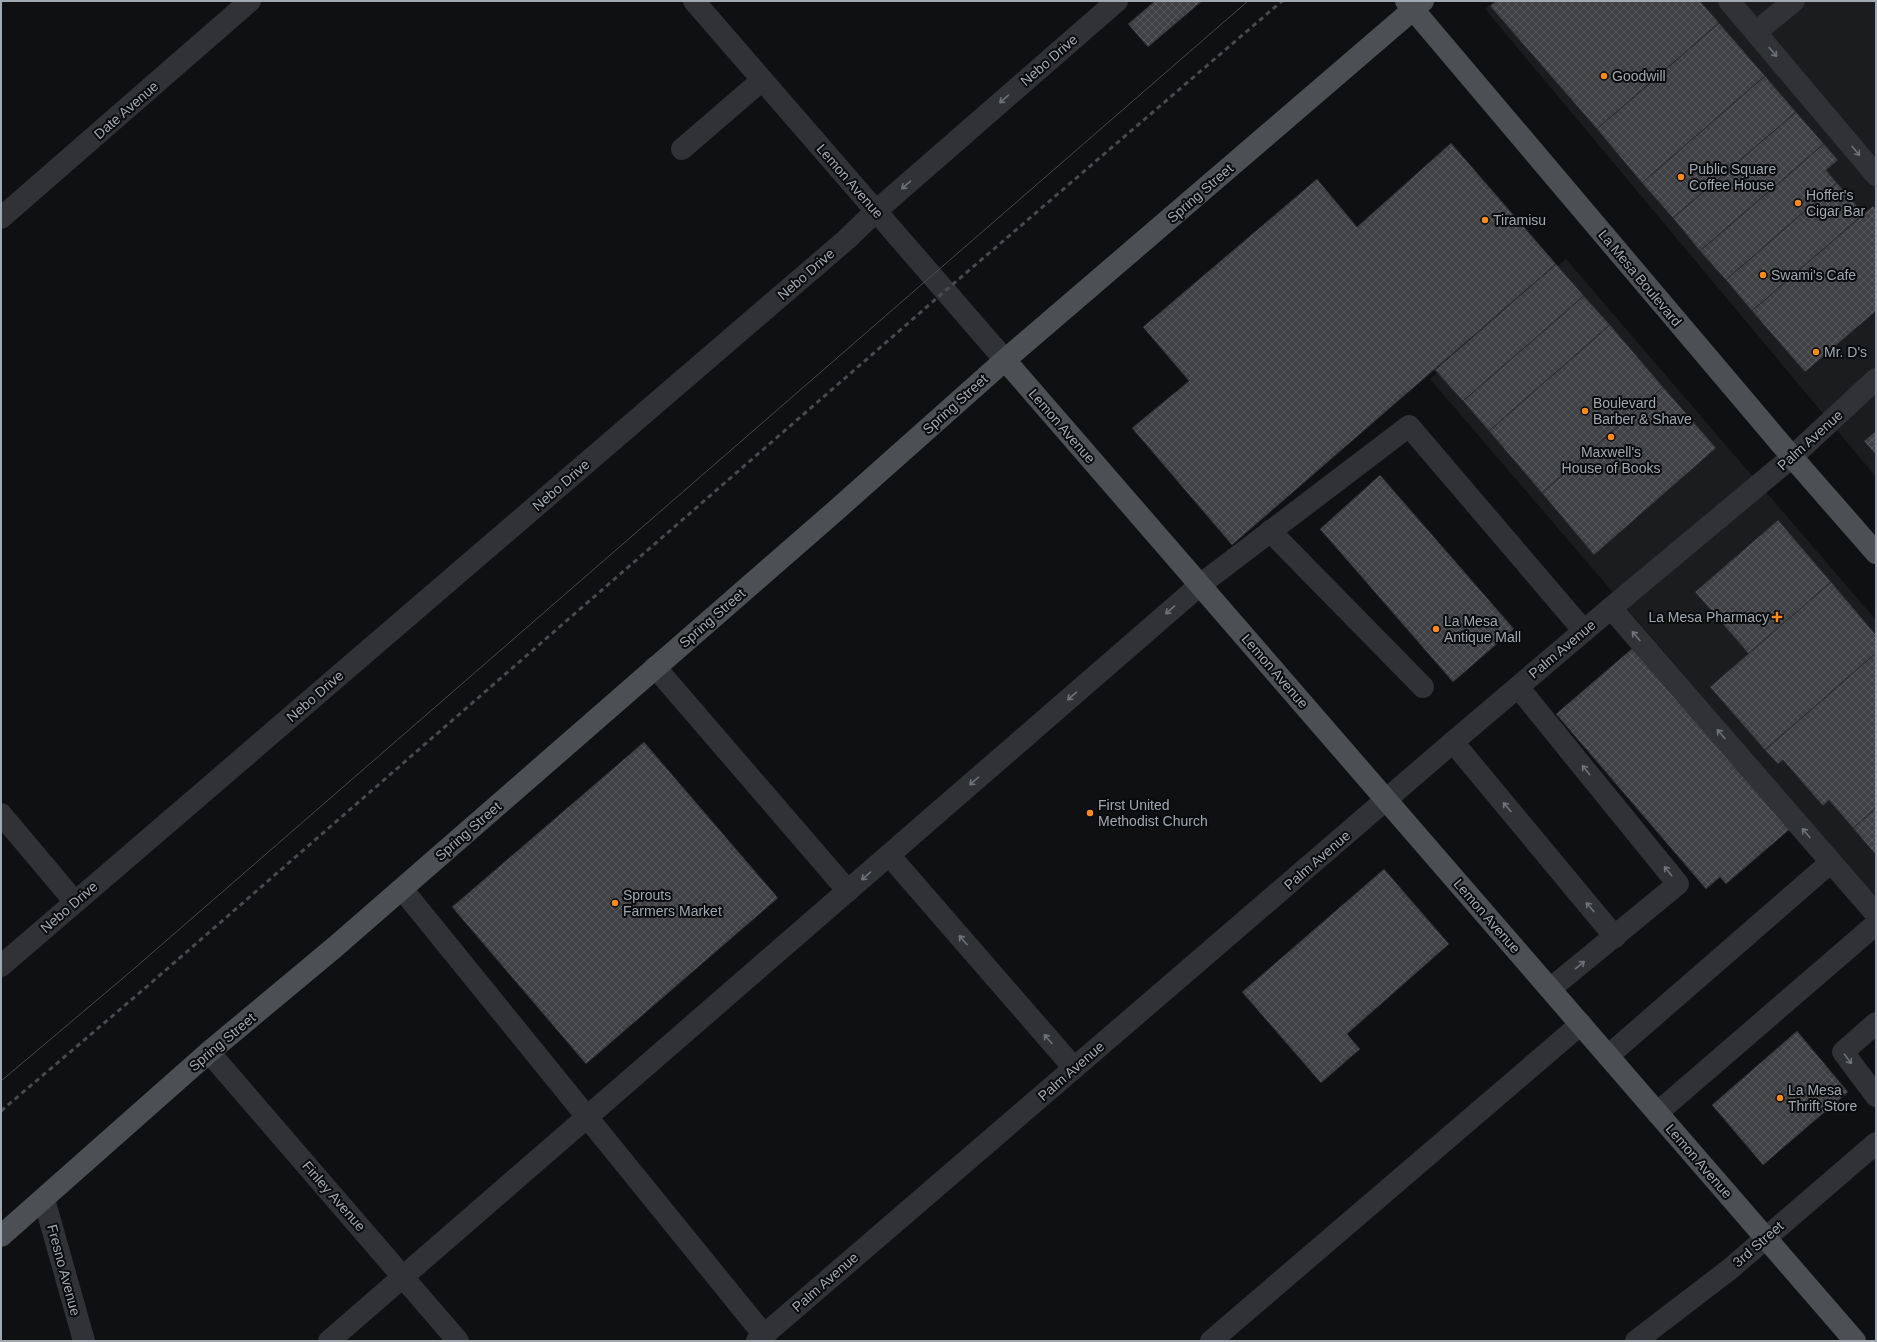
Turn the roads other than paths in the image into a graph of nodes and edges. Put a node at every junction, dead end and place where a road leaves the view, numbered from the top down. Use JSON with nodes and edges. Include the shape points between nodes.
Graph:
{"nodes":[{"id":1,"x":250,"y":1,"type":"edge"},
{"id":2,"x":694,"y":1,"type":"edge"},
{"id":3,"x":1117,"y":1,"type":"edge"},
{"id":4,"x":1729,"y":1,"type":"edge"},
{"id":5,"x":1794,"y":1,"type":"edge"},
{"id":6,"x":1414,"y":4,"type":"edge"},
{"id":7,"x":1756,"y":32,"type":"junction"},
{"id":8,"x":762,"y":80,"type":"junction"},
{"id":9,"x":682,"y":149,"type":"dead end"},
{"id":10,"x":1876,"y":175,"type":"edge"},
{"id":11,"x":876,"y":211,"type":"junction"},
{"id":12,"x":1,"y":218,"type":"edge"},
{"id":13,"x":1005,"y":360,"type":"junction"},
{"id":14,"x":1876,"y":379,"type":"edge"},
{"id":15,"x":1792,"y":457,"type":"junction"},
{"id":16,"x":1270,"y":531,"type":"junction"},
{"id":17,"x":1876,"y":553,"type":"edge"},
{"id":18,"x":1200,"y":585,"type":"junction"},
{"id":19,"x":1611,"y":608,"type":"junction"},
{"id":20,"x":1584,"y":631,"type":"junction"},
{"id":21,"x":655,"y":667,"type":"junction"},
{"id":22,"x":1518,"y":686,"type":"junction"},
{"id":23,"x":1423,"y":687,"type":"dead end"},
{"id":24,"x":1453,"y":742,"type":"junction"},
{"id":25,"x":1386,"y":800,"type":"junction"},
{"id":26,"x":1,"y":814,"type":"edge"},
{"id":27,"x":889,"y":855,"type":"junction"},
{"id":28,"x":1831,"y":862,"type":"junction"},
{"id":29,"x":402,"y":889,"type":"junction"},
{"id":30,"x":848,"y":891,"type":"junction"},
{"id":31,"x":75,"y":902,"type":"junction"},
{"id":32,"x":1876,"y":914,"type":"edge"},
{"id":33,"x":1876,"y":924,"type":"edge"},
{"id":34,"x":1615,"y":937,"type":"junction"},
{"id":35,"x":1,"y":966,"type":"edge"},
{"id":36,"x":1550,"y":989,"type":"junction"},
{"id":37,"x":1876,"y":1023,"type":"edge"},
{"id":38,"x":1581,"y":1024,"type":"junction"},
{"id":39,"x":209,"y":1052,"type":"junction"},
{"id":40,"x":1608,"y":1056,"type":"junction"},
{"id":41,"x":1074,"y":1068,"type":"junction"},
{"id":42,"x":1876,"y":1096,"type":"edge"},
{"id":43,"x":1658,"y":1113,"type":"junction"},
{"id":44,"x":587,"y":1118,"type":"junction"},
{"id":45,"x":1876,"y":1143,"type":"edge"},
{"id":46,"x":44,"y":1199,"type":"junction"},
{"id":47,"x":1,"y":1236,"type":"edge"},
{"id":48,"x":1765,"y":1238,"type":"junction"},
{"id":49,"x":403,"y":1278,"type":"junction"},
{"id":50,"x":760,"y":1338,"type":"edge"},
{"id":51,"x":84,"y":1341,"type":"edge"},
{"id":52,"x":329,"y":1341,"type":"edge"},
{"id":53,"x":458,"y":1341,"type":"edge"},
{"id":54,"x":1211,"y":1341,"type":"edge"},
{"id":55,"x":1636,"y":1341,"type":"edge"},
{"id":56,"x":1855,"y":1341,"type":"edge"}],
"edges":[{"from":1,"to":12,"type":"street","name":"Date Avenue"},
{"from":2,"to":8,"type":"street","name":"Lemon Avenue"},
{"from":3,"to":11,"type":"street","name":"Nebo Drive","one_way":true},
{"from":4,"to":7,"type":"street"},
{"from":5,"to":7,"type":"street"},
{"from":6,"to":13,"type":"main road","name":"Spring Street"},
{"from":6,"to":15,"type":"main road","name":"La Mesa Boulevard"},
{"from":7,"to":10,"type":"street","one_way":true},
{"from":8,"to":9,"type":"street"},
{"from":8,"to":11,"type":"street","name":"Lemon Avenue"},
{"from":11,"to":13,"type":"street","name":"Lemon Avenue"},
{"from":11,"to":31,"type":"street","name":"Nebo Drive"},
{"from":13,"to":18,"type":"main road","name":"Lemon Avenue"},
{"from":13,"to":21,"type":"main road","name":"Spring Street"},
{"from":14,"to":15,"type":"street","name":"Palm Avenue"},
{"from":15,"to":17,"type":"main road","name":"La Mesa Boulevard"},
{"from":15,"to":19,"type":"street","name":"Palm Avenue"},
{"from":16,"to":18,"type":"street"},
{"from":16,"to":20,"type":"street","via":[[1409,426]]},
{"from":16,"to":23,"type":"street"},
{"from":18,"to":25,"type":"main road","name":"Lemon Avenue"},
{"from":18,"to":27,"type":"street","one_way":true},
{"from":19,"to":20,"type":"street","name":"Palm Avenue"},
{"from":28,"to":19,"type":"street","one_way":true},
{"from":20,"to":22,"type":"street","name":"Palm Avenue"},
{"from":21,"to":29,"type":"main road","name":"Spring Street"},
{"from":21,"to":30,"type":"street"},
{"from":22,"to":24,"type":"street","name":"Palm Avenue"},
{"from":34,"to":22,"type":"street","one_way":true,"via":[[1678,884]]},
{"from":24,"to":25,"type":"street","name":"Palm Avenue"},
{"from":34,"to":24,"type":"street","one_way":true},
{"from":25,"to":36,"type":"main road","name":"Lemon Avenue"},
{"from":25,"to":41,"type":"street","name":"Palm Avenue"},
{"from":26,"to":31,"type":"street"},
{"from":27,"to":30,"type":"street","one_way":true},
{"from":41,"to":27,"type":"street","one_way":true},
{"from":28,"to":32,"type":"street"},
{"from":28,"to":40,"type":"street"},
{"from":29,"to":39,"type":"main road","name":"Spring Street"},
{"from":29,"to":44,"type":"street"},
{"from":30,"to":44,"type":"street"},
{"from":31,"to":35,"type":"street","name":"Nebo Drive"},
{"from":33,"to":43,"type":"street"},
{"from":36,"to":34,"type":"street","one_way":true},
{"from":36,"to":38,"type":"main road","name":"Lemon Avenue"},
{"from":37,"to":42,"type":"street","one_way":true,"via":[[1843,1052]]},
{"from":38,"to":40,"type":"main road","name":"Lemon Avenue"},
{"from":38,"to":54,"type":"street"},
{"from":39,"to":46,"type":"main road","name":"Spring Street"},
{"from":39,"to":49,"type":"street","name":"Finley Avenue"},
{"from":40,"to":43,"type":"main road","name":"Lemon Avenue"},
{"from":41,"to":50,"type":"street","name":"Palm Avenue"},
{"from":43,"to":48,"type":"main road","name":"Lemon Avenue"},
{"from":44,"to":49,"type":"street"},
{"from":44,"to":50,"type":"street"},
{"from":45,"to":48,"type":"street","name":"3rd Street"},
{"from":46,"to":47,"type":"main road","name":"Spring Street"},
{"from":46,"to":51,"type":"street","name":"Fresno Avenue"},
{"from":48,"to":55,"type":"street","name":"3rd Street","via":[[1730,1269]]},
{"from":48,"to":56,"type":"main road","name":"Lemon Avenue"},
{"from":49,"to":52,"type":"street"},
{"from":49,"to":53,"type":"street","name":"Finley Avenue"}]}
